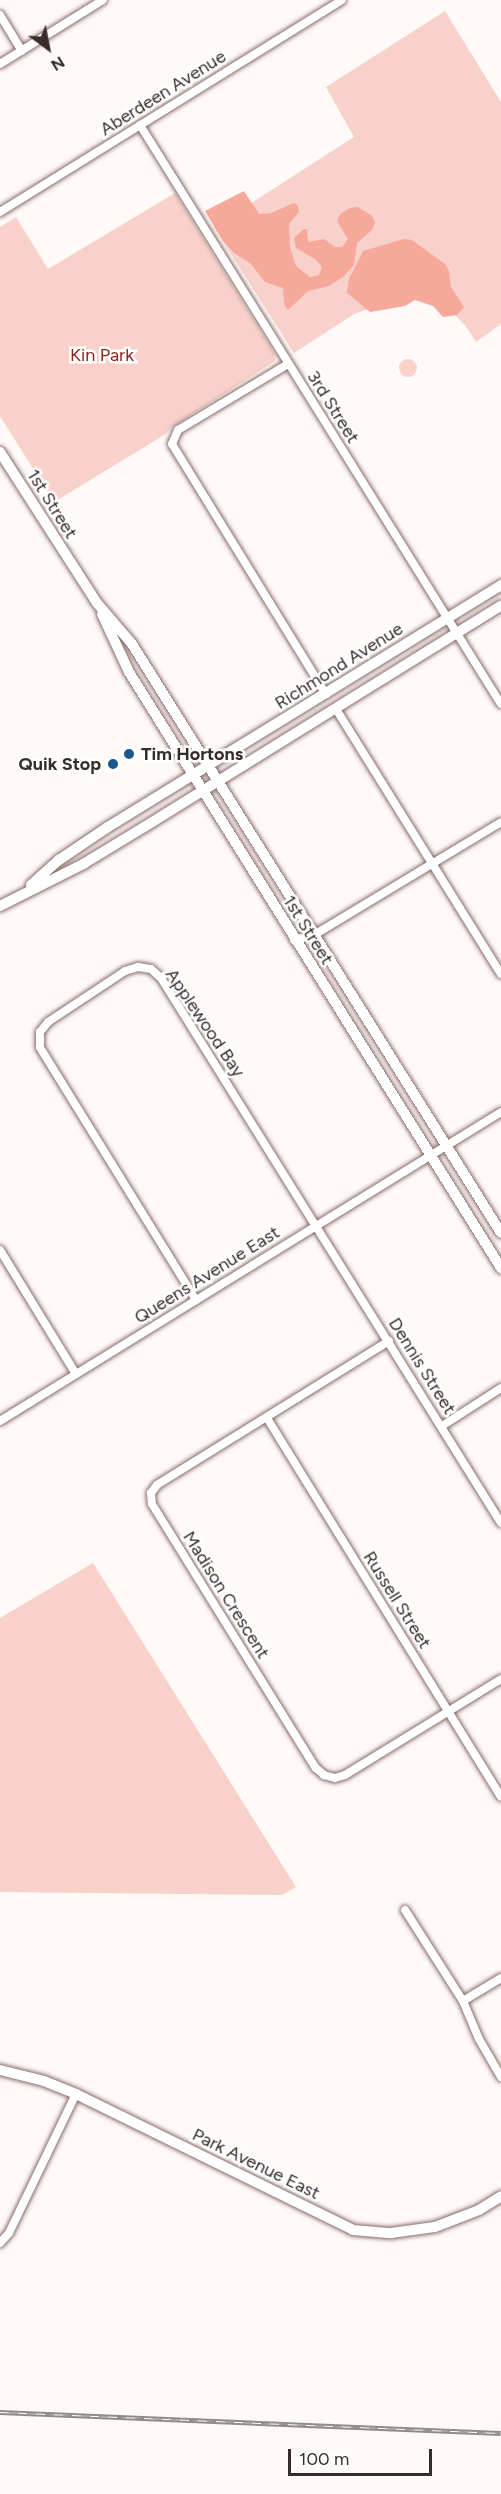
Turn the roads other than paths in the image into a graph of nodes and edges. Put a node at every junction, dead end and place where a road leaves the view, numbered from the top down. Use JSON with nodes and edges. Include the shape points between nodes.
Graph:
{"nodes":[{"id":1,"x":103,"y":0,"type":"edge"},
{"id":2,"x":342,"y":0,"type":"edge"},
{"id":3,"x":0,"y":15,"type":"edge"},
{"id":4,"x":22,"y":51,"type":"junction"},
{"id":5,"x":0,"y":64,"type":"edge"},
{"id":6,"x":140,"y":125,"type":"junction"},
{"id":7,"x":0,"y":212,"type":"edge"},
{"id":8,"x":288,"y":364,"type":"junction"},
{"id":9,"x":0,"y":452,"type":"edge"},
{"id":10,"x":501,"y":585,"type":"edge"},
{"id":11,"x":97,"y":603,"type":"junction"},
{"id":12,"x":501,"y":606,"type":"edge"},
{"id":13,"x":447,"y":618,"type":"junction"},
{"id":14,"x":457,"y":633,"type":"junction"},
{"id":15,"x":326,"y":694,"type":"junction"},
{"id":16,"x":501,"y":704,"type":"edge"},
{"id":17,"x":336,"y":709,"type":"junction"},
{"id":18,"x":207,"y":767,"type":"junction"},
{"id":19,"x":194,"y":775,"type":"junction"},
{"id":20,"x":217,"y":782,"type":"junction"},
{"id":21,"x":203,"y":791,"type":"junction"},
{"id":22,"x":501,"y":822,"type":"edge"},
{"id":23,"x":432,"y":863,"type":"junction"},
{"id":24,"x":19,"y":894,"type":"junction"},
{"id":25,"x":0,"y":906,"type":"edge"},
{"id":26,"x":314,"y":935,"type":"junction"},
{"id":27,"x":294,"y":940,"type":"junction"},
{"id":28,"x":501,"y":974,"type":"edge"},
{"id":29,"x":501,"y":1113,"type":"edge"},
{"id":30,"x":445,"y":1146,"type":"junction"},
{"id":31,"x":429,"y":1155,"type":"junction"},
{"id":32,"x":316,"y":1226,"type":"junction"},
{"id":33,"x":501,"y":1233,"type":"edge"},
{"id":34,"x":0,"y":1250,"type":"edge"},
{"id":35,"x":501,"y":1268,"type":"edge"},
{"id":36,"x":196,"y":1300,"type":"junction"},
{"id":37,"x":389,"y":1341,"type":"junction"},
{"id":38,"x":76,"y":1374,"type":"junction"},
{"id":39,"x":501,"y":1388,"type":"edge"},
{"id":40,"x":267,"y":1418,"type":"junction"},
{"id":41,"x":0,"y":1420,"type":"edge"},
{"id":42,"x":442,"y":1426,"type":"junction"},
{"id":43,"x":501,"y":1523,"type":"edge"},
{"id":44,"x":501,"y":1679,"type":"edge"},
{"id":45,"x":448,"y":1712,"type":"junction"},
{"id":46,"x":501,"y":1797,"type":"edge"},
{"id":47,"x":405,"y":1910,"type":"dead end"},
{"id":48,"x":501,"y":1978,"type":"edge"},
{"id":49,"x":463,"y":2001,"type":"junction"},
{"id":50,"x":0,"y":2070,"type":"edge"},
{"id":51,"x":501,"y":2077,"type":"edge"},
{"id":52,"x":75,"y":2094,"type":"junction"},
{"id":53,"x":501,"y":2196,"type":"edge"},
{"id":54,"x":0,"y":2243,"type":"edge"}],
"edges":[{"from":1,"to":4,"type":"street"},
{"from":2,"to":6,"type":"street","name":"Aberdeen Avenue"},
{"from":3,"to":4,"type":"street"},
{"from":4,"to":5,"type":"street"},
{"from":6,"to":7,"type":"street","name":"Aberdeen Avenue"},
{"from":6,"to":8,"type":"street","name":"3rd Street"},
{"from":8,"to":13,"type":"street","name":"3rd Street"},
{"from":8,"to":15,"type":"street","via":[[178,430],[174,436],[175,450]]},
{"from":9,"to":11,"type":"main road","name":"1st Street"},
{"from":10,"to":13,"type":"main road","name":"Richmond Avenue"},
{"from":11,"to":18,"type":"main road","name":"1st Street","via":[[132,644]]},
{"from":11,"to":19,"type":"main road","name":"1st Street","via":[[129,672]]},
{"from":12,"to":14,"type":"main road","name":"Richmond Avenue"},
{"from":13,"to":14,"type":"street","name":"3rd Street"},
{"from":13,"to":15,"type":"main road","name":"Richmond Avenue"},
{"from":14,"to":16,"type":"street","name":"3rd Street"},
{"from":14,"to":17,"type":"main road","name":"Richmond Avenue"},
{"from":15,"to":18,"type":"main road","name":"Richmond Avenue"},
{"from":17,"to":20,"type":"main road","name":"Richmond Avenue"},
{"from":17,"to":23,"type":"street"},
{"from":18,"to":19,"type":"main road","name":"Richmond Avenue"},
{"from":18,"to":20,"type":"main road","name":"1st Street"},
{"from":19,"to":21,"type":"main road","name":"1st Street"},
{"from":19,"to":24,"type":"main road","name":"Richmond Avenue","via":[[67,854]]},
{"from":20,"to":21,"type":"main road","name":"Richmond Avenue"},
{"from":20,"to":26,"type":"main road","name":"1st Street"},
{"from":21,"to":24,"type":"main road","name":"Richmond Avenue","via":[[84,862]]},
{"from":21,"to":27,"type":"main road","name":"1st Street"},
{"from":22,"to":23,"type":"street"},
{"from":23,"to":26,"type":"street"},
{"from":23,"to":28,"type":"street"},
{"from":24,"to":25,"type":"main road"},
{"from":26,"to":27,"type":"street"},
{"from":26,"to":30,"type":"main road","name":"1st Street"},
{"from":27,"to":31,"type":"main road","name":"1st Street"},
{"from":29,"to":30,"type":"street","name":"Queens Avenue East"},
{"from":30,"to":31,"type":"street","name":"Queens Avenue East"},
{"from":30,"to":33,"type":"main road","name":"1st Street"},
{"from":31,"to":32,"type":"street","name":"Queens Avenue East"},
{"from":31,"to":35,"type":"main road","name":"1st Street"},
{"from":32,"to":36,"type":"street","name":"Queens Avenue East"},
{"from":32,"to":36,"type":"street","name":"Applewood Bay","via":[[161,978],[151,969],[125,971],[48,1022],[40,1032],[40,1047]]},
{"from":32,"to":37,"type":"street","name":"Dennis Street"},
{"from":34,"to":38,"type":"street"},
{"from":36,"to":38,"type":"street","name":"Queens Avenue East"},
{"from":37,"to":40,"type":"street","name":"Madison Crescent"},
{"from":37,"to":42,"type":"street","name":"Dennis Street"},
{"from":38,"to":41,"type":"street","name":"Queens Avenue East"},
{"from":39,"to":42,"type":"street"},
{"from":40,"to":45,"type":"street","name":"Russell Street"},
{"from":40,"to":45,"type":"street","name":"Madison Crescent","via":[[157,1485],[151,1493],[152,1504],[316,1768],[324,1775],[345,1775]]},
{"from":42,"to":43,"type":"street","name":"Dennis Street"},
{"from":44,"to":45,"type":"street","name":"Madison Crescent"},
{"from":45,"to":46,"type":"street","name":"Russell Street"},
{"from":47,"to":49,"type":"street"},
{"from":48,"to":49,"type":"street"},
{"from":49,"to":51,"type":"street"},
{"from":50,"to":52,"type":"main road","name":"Park Avenue East"},
{"from":52,"to":53,"type":"main road","name":"Park Avenue East","via":[[353,2230],[391,2233],[435,2227],[479,2211]]},
{"from":52,"to":54,"type":"street","via":[[9,2233]]}]}
